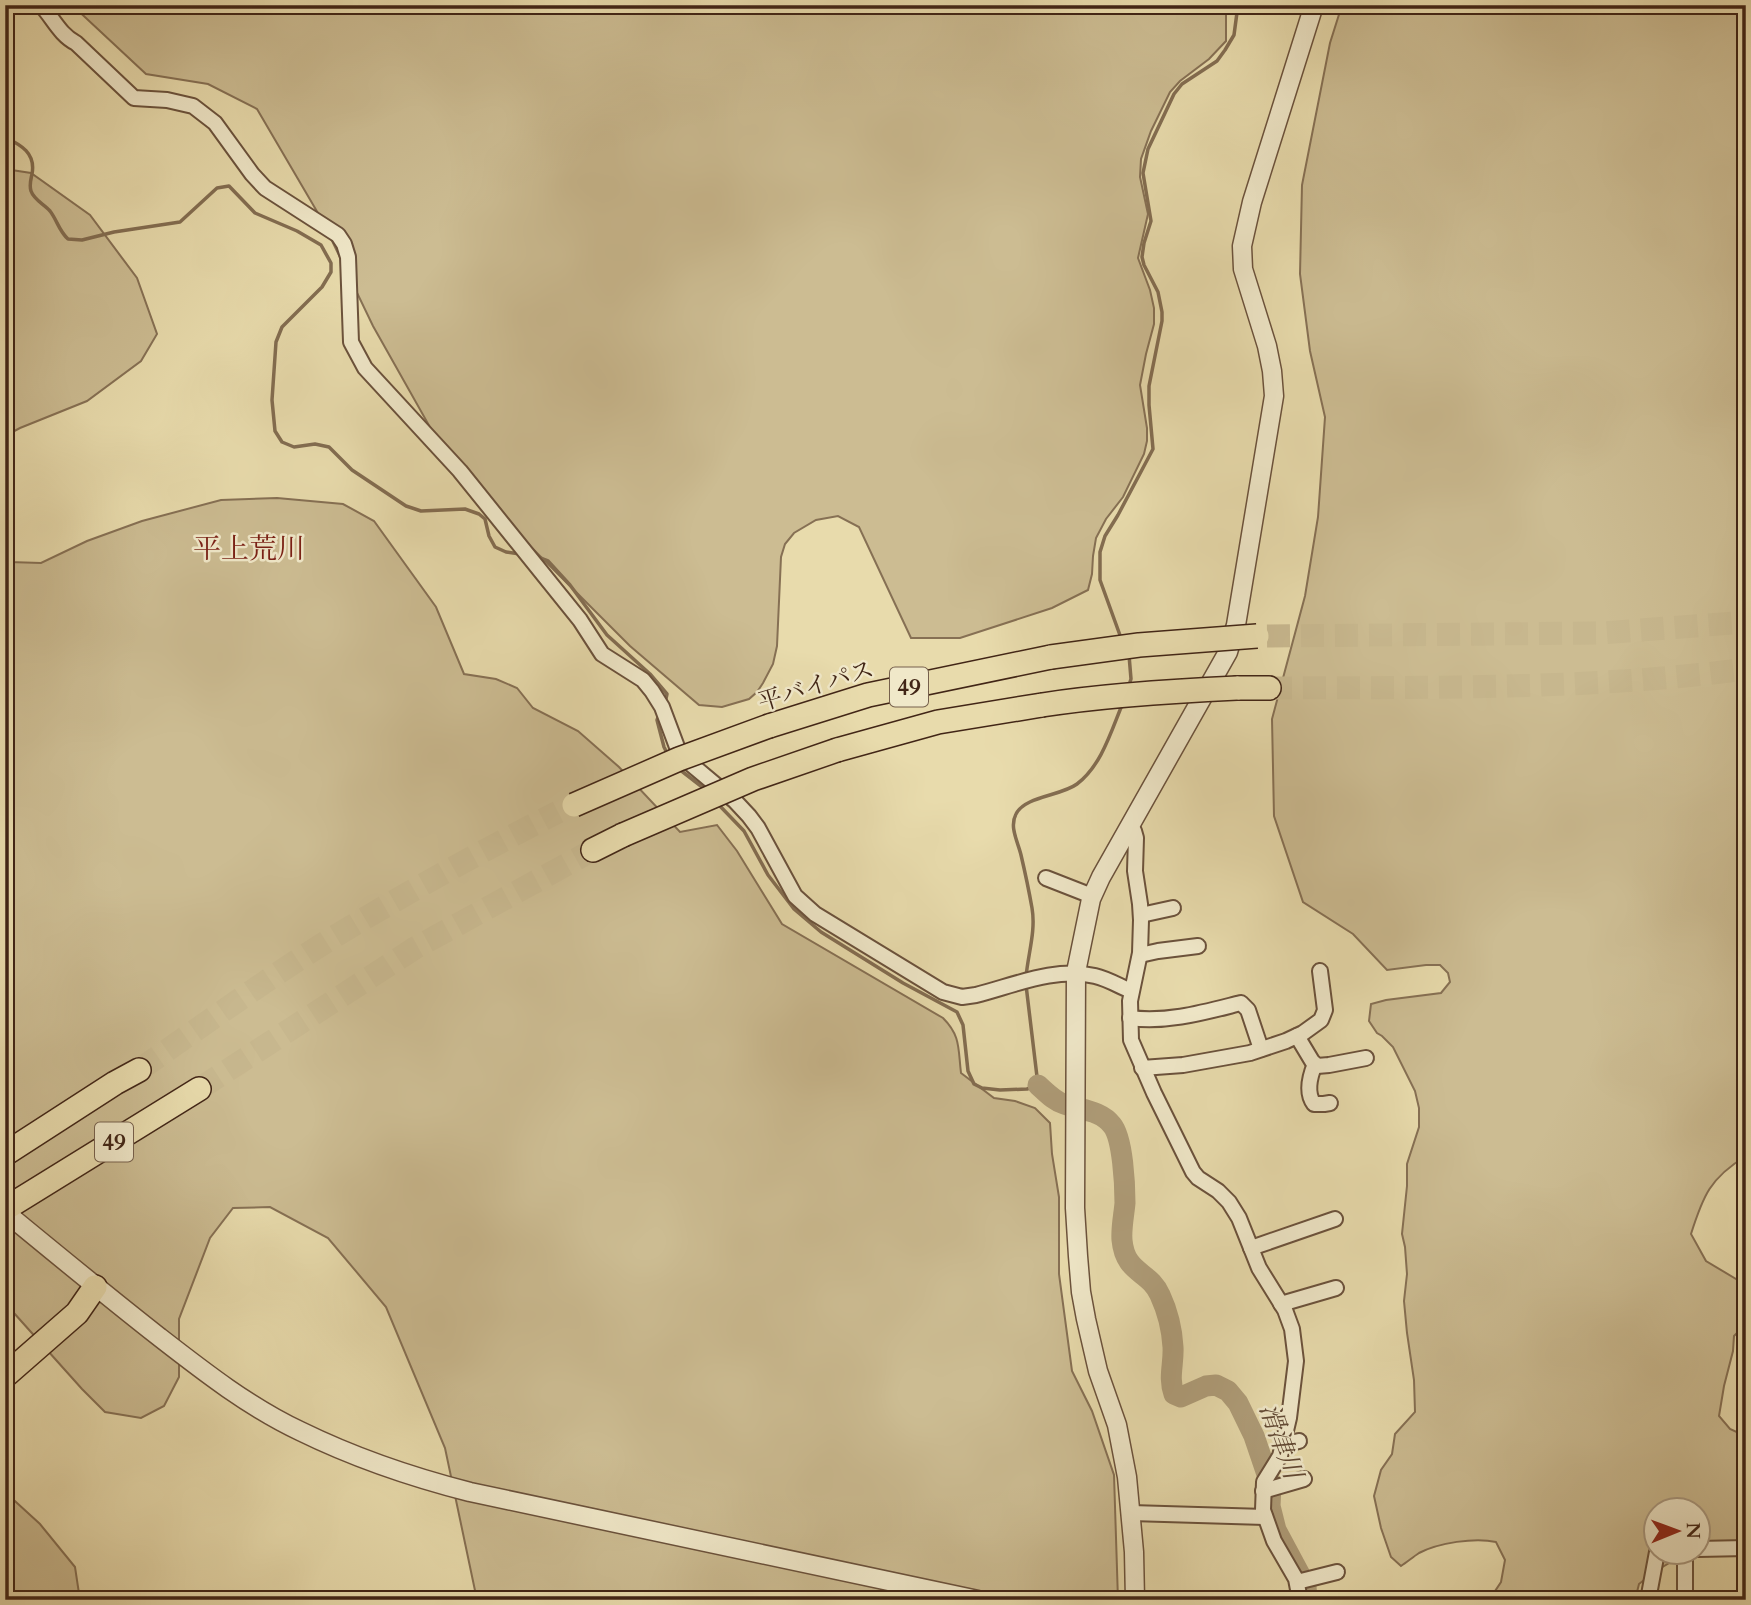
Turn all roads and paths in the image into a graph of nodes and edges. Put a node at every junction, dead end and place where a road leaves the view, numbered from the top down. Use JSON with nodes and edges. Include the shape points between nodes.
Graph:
{"nodes":[{"id":1,"x":41,"y":5,"type":"edge"},
{"id":2,"x":1314,"y":5,"type":"edge"},
{"id":3,"x":1262,"y":636,"type":"tunnel mouth"},
{"id":4,"x":1269,"y":688,"type":"tunnel mouth"},
{"id":5,"x":566,"y":808,"type":"tunnel mouth"},
{"id":6,"x":1129,"y":826,"type":"junction"},
{"id":7,"x":593,"y":850,"type":"tunnel mouth"},
{"id":8,"x":1046,"y":878,"type":"dead end"},
{"id":9,"x":1093,"y":896,"type":"junction"},
{"id":10,"x":1173,"y":908,"type":"dead end"},
{"id":11,"x":1140,"y":915,"type":"junction"},
{"id":12,"x":1198,"y":946,"type":"dead end"},
{"id":13,"x":1140,"y":955,"type":"junction"},
{"id":14,"x":1320,"y":971,"type":"dead end"},
{"id":15,"x":1076,"y":974,"type":"junction"},
{"id":16,"x":1131,"y":990,"type":"junction"},
{"id":17,"x":1130,"y":1018,"type":"junction"},
{"id":18,"x":1297,"y":1036,"type":"junction"},
{"id":19,"x":1261,"y":1049,"type":"junction"},
{"id":20,"x":1366,"y":1058,"type":"dead end"},
{"id":21,"x":1315,"y":1064,"type":"junction"},
{"id":22,"x":1142,"y":1068,"type":"junction"},
{"id":23,"x":139,"y":1070,"type":"tunnel mouth"},
{"id":24,"x":199,"y":1089,"type":"tunnel mouth"},
{"id":25,"x":1330,"y":1103,"type":"dead end"},
{"id":26,"x":5,"y":1154,"type":"edge"},
{"id":27,"x":5,"y":1211,"type":"edge"},
{"id":28,"x":1335,"y":1219,"type":"dead end"},
{"id":29,"x":1251,"y":1248,"type":"junction"},
{"id":30,"x":95,"y":1287,"type":"junction"},
{"id":31,"x":1336,"y":1288,"type":"dead end"},
{"id":32,"x":1281,"y":1304,"type":"junction"},
{"id":33,"x":5,"y":1360,"type":"edge"},
{"id":34,"x":5,"y":1376,"type":"edge"},
{"id":35,"x":1299,"y":1441,"type":"dead end"},
{"id":36,"x":1282,"y":1445,"type":"junction"},
{"id":37,"x":1304,"y":1479,"type":"dead end"},
{"id":38,"x":1263,"y":1491,"type":"junction"},
{"id":39,"x":1131,"y":1513,"type":"junction"},
{"id":40,"x":1265,"y":1517,"type":"junction"},
{"id":41,"x":1746,"y":1548,"type":"edge"},
{"id":42,"x":1712,"y":1549,"type":"edge"},
{"id":43,"x":1654,"y":1566,"type":"edge"},
{"id":44,"x":1685,"y":1566,"type":"edge"},
{"id":45,"x":1337,"y":1572,"type":"dead end"},
{"id":46,"x":1297,"y":1582,"type":"junction"},
{"id":47,"x":978,"y":1600,"type":"edge"},
{"id":48,"x":1135,"y":1600,"type":"edge"},
{"id":49,"x":1300,"y":1600,"type":"edge"},
{"id":50,"x":1648,"y":1600,"type":"edge"},
{"id":51,"x":1685,"y":1600,"type":"edge"}],
"edges":[{"from":1,"to":15,"type":"street","via":[[68,39],[134,98],[179,102],[199,110],[215,123],[265,188],[338,235],[348,257],[351,342],[365,368],[460,471],[603,654],[652,691],[680,755],[749,816],[801,903],[932,986],[954,995],[976,995],[1054,974]]},
{"from":2,"to":6,"type":"street","via":[[1242,246],[1243,269],[1267,346],[1274,396],[1236,625],[1228,652]]},
{"from":3,"to":5,"type":"highway","name":"平バイパス","number":"49","bridge":true,"via":[[1051,657],[868,695],[769,726]]},
{"from":4,"to":7,"type":"highway","number":"49","bridge":true,"via":[[1136,694],[938,722],[743,783]]},
{"from":6,"to":9,"type":"street"},
{"from":6,"to":11,"type":"street","via":[[1136,838]]},
{"from":8,"to":9,"type":"street"},
{"from":9,"to":15,"type":"street"},
{"from":10,"to":11,"type":"street"},
{"from":11,"to":13,"type":"street"},
{"from":12,"to":13,"type":"street"},
{"from":13,"to":16,"type":"street"},
{"from":14,"to":18,"type":"street","via":[[1323,1016]]},
{"from":15,"to":16,"type":"street","via":[[1103,978]]},
{"from":15,"to":39,"type":"street","via":[[1075,1208],[1081,1292],[1098,1371],[1117,1425]]},
{"from":16,"to":17,"type":"street"},
{"from":17,"to":19,"type":"street","via":[[1168,1018],[1241,1003],[1248,1010]]},
{"from":17,"to":22,"type":"street","via":[[1132,1045]]},
{"from":18,"to":19,"type":"street"},
{"from":18,"to":21,"type":"street"},
{"from":19,"to":22,"type":"street","via":[[1217,1060]]},
{"from":20,"to":21,"type":"street"},
{"from":21,"to":25,"type":"street","via":[[1310,1097],[1314,1104]]},
{"from":22,"to":29,"type":"street","via":[[1193,1172],[1229,1202]]},
{"from":23,"to":26,"type":"highway","number":"49"},
{"from":24,"to":27,"type":"highway","number":"49"},
{"from":27,"to":30,"type":"street"},
{"from":28,"to":29,"type":"street"},
{"from":29,"to":32,"type":"street"},
{"from":30,"to":33,"type":"highway"},
{"from":30,"to":34,"type":"highway","via":[[77,1313]]},
{"from":30,"to":47,"type":"street","via":[[247,1401],[298,1431],[363,1460],[470,1492]]},
{"from":31,"to":32,"type":"street"},
{"from":32,"to":36,"type":"street","via":[[1290,1321],[1296,1361]]},
{"from":35,"to":36,"type":"street"},
{"from":36,"to":38,"type":"street"},
{"from":37,"to":38,"type":"street"},
{"from":38,"to":40,"type":"street"},
{"from":39,"to":40,"type":"street"},
{"from":39,"to":48,"type":"street"},
{"from":40,"to":46,"type":"street"},
{"from":41,"to":42,"type":"street"},
{"from":43,"to":50,"type":"street"},
{"from":44,"to":51,"type":"street"},
{"from":45,"to":46,"type":"street"},
{"from":46,"to":49,"type":"street"}]}
